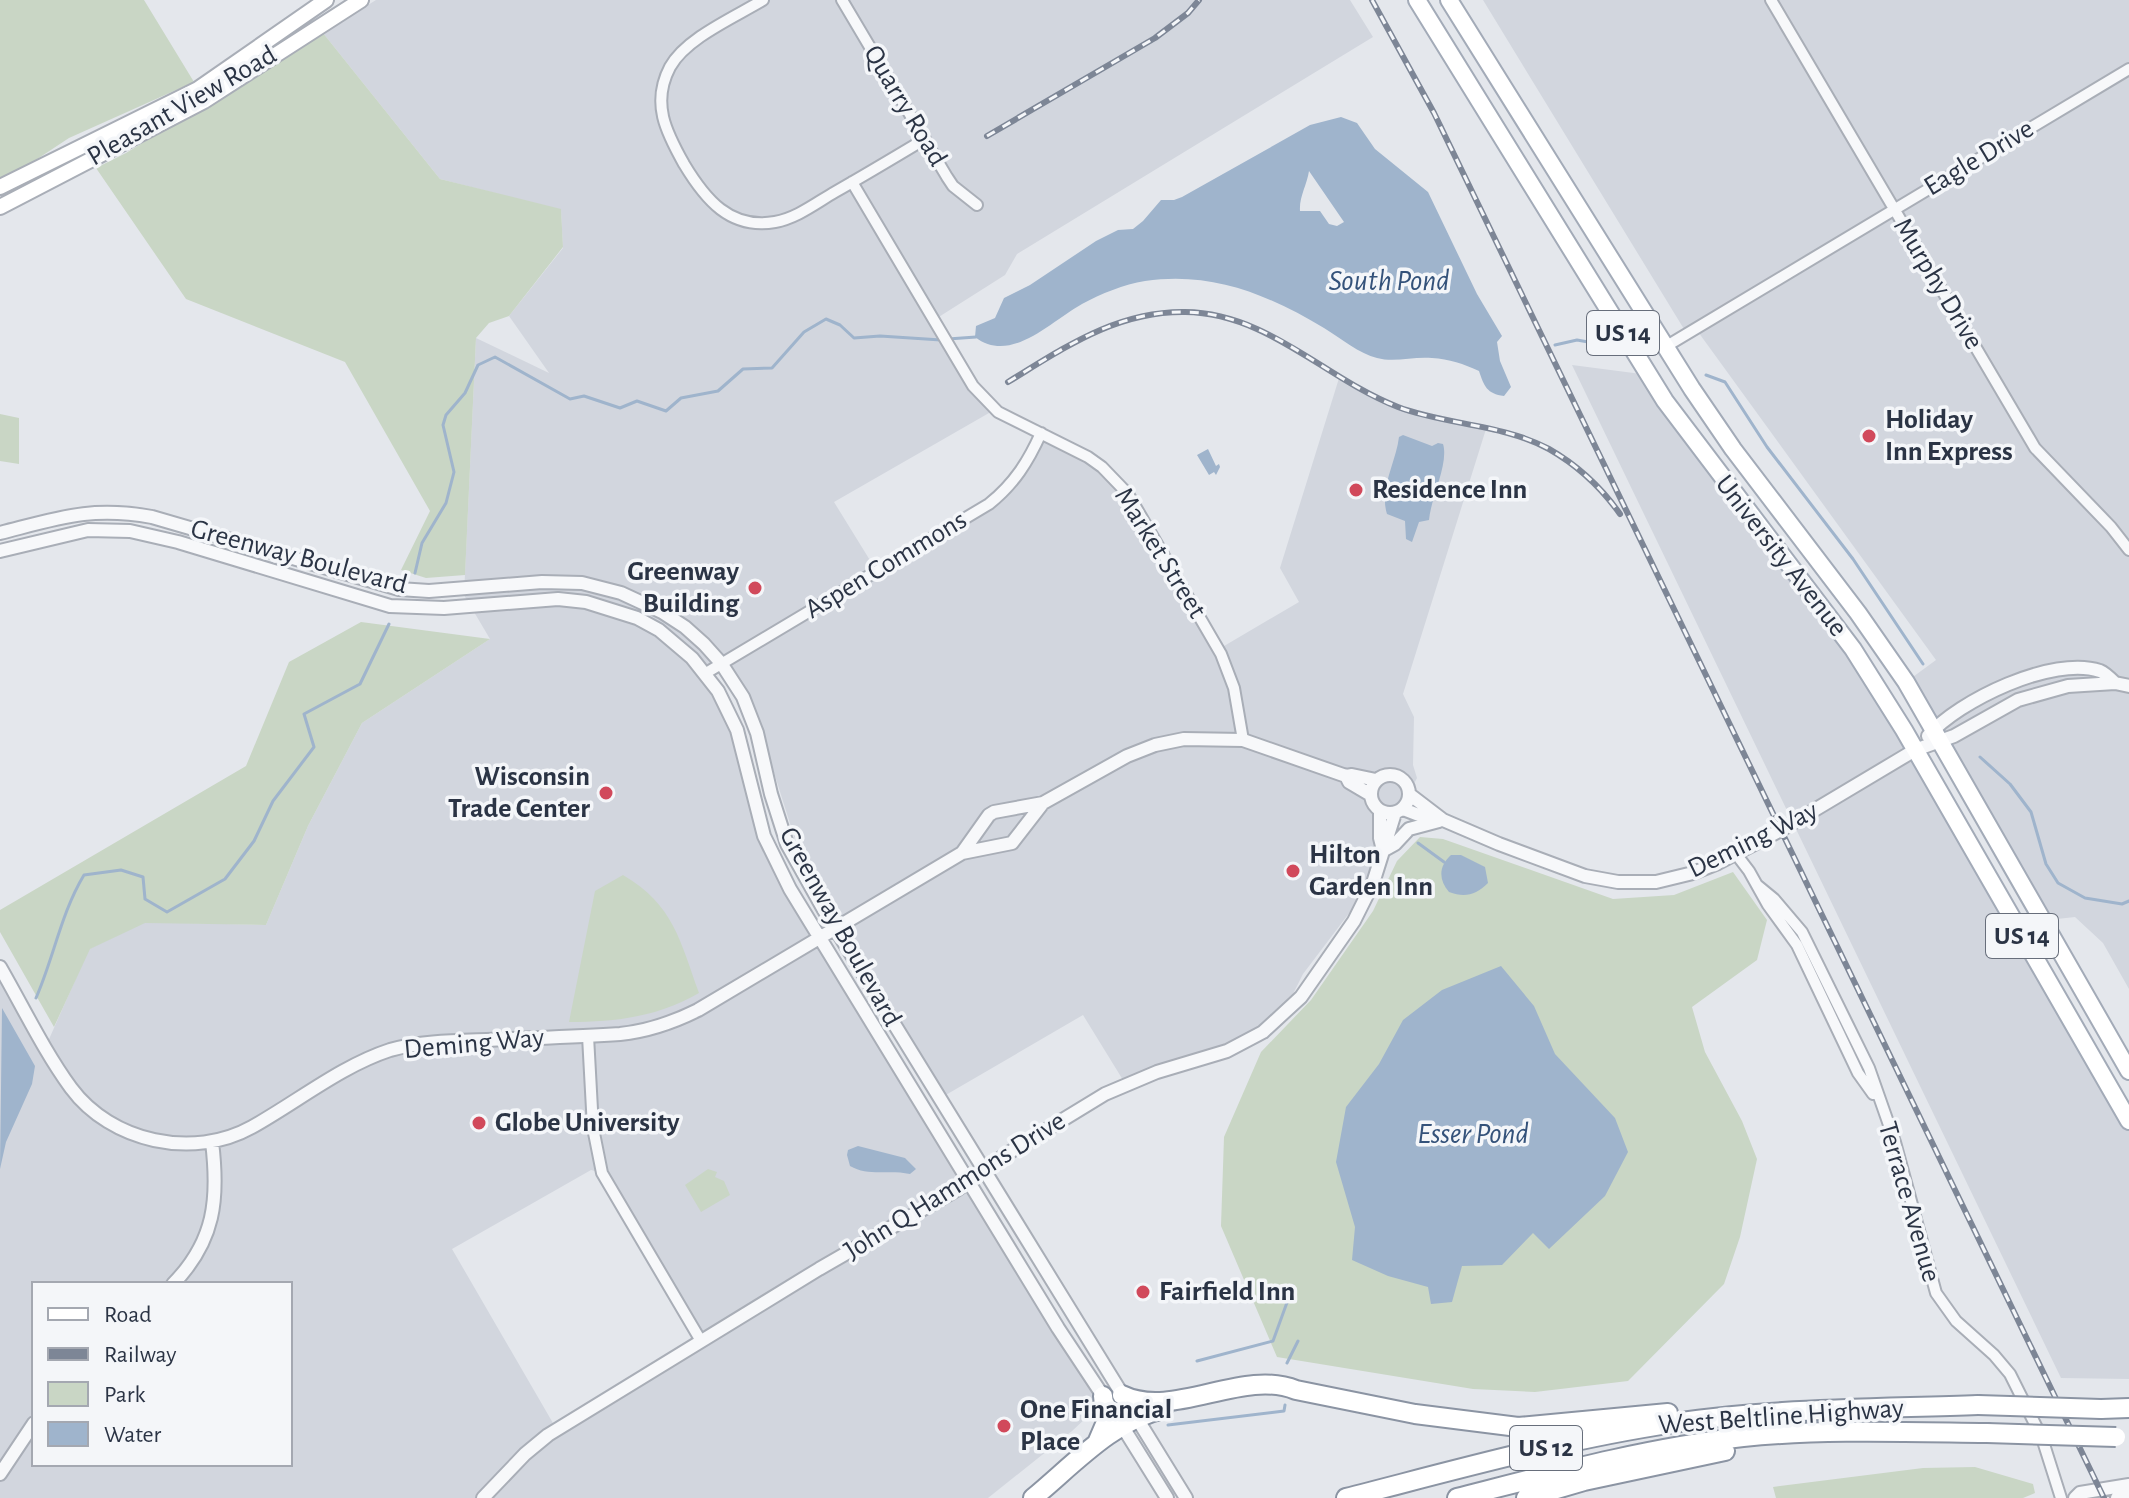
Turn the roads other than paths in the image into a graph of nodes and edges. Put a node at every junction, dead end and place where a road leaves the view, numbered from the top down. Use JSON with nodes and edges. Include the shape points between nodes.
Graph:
{"nodes":[{"id":1,"x":326,"y":0,"type":"edge"},
{"id":2,"x":361,"y":0,"type":"edge"},
{"id":3,"x":763,"y":0,"type":"edge"},
{"id":4,"x":842,"y":0,"type":"edge"},
{"id":5,"x":1417,"y":0,"type":"edge"},
{"id":6,"x":1449,"y":0,"type":"edge"},
{"id":7,"x":1771,"y":0,"type":"edge"},
{"id":8,"x":2129,"y":69,"type":"edge"},
{"id":9,"x":925,"y":139,"type":"junction"},
{"id":10,"x":852,"y":182,"type":"junction"},
{"id":11,"x":0,"y":187,"type":"edge"},
{"id":12,"x":977,"y":205,"type":"dead end"},
{"id":13,"x":0,"y":207,"type":"edge"},
{"id":14,"x":1893,"y":210,"type":"junction"},
{"id":15,"x":1665,"y":347,"type":"junction"},
{"id":16,"x":1041,"y":433,"type":"junction"},
{"id":17,"x":0,"y":533,"type":"edge"},
{"id":18,"x":2129,"y":550,"type":"edge"},
{"id":19,"x":0,"y":551,"type":"edge"},
{"id":20,"x":721,"y":663,"type":"junction"},
{"id":21,"x":706,"y":673,"type":"junction"},
{"id":22,"x":2115,"y":683,"type":"junction"},
{"id":23,"x":2129,"y":686,"type":"edge"},
{"id":24,"x":1938,"y":734,"type":"junction"},
{"id":25,"x":1243,"y":740,"type":"junction"},
{"id":26,"x":1915,"y":750,"type":"junction"},
{"id":27,"x":1346,"y":776,"type":"junction"},
{"id":28,"x":1376,"y":780,"type":"junction"},
{"id":29,"x":1409,"y":794,"type":"junction"},
{"id":30,"x":1371,"y":795,"type":"junction"},
{"id":31,"x":1043,"y":803,"type":"junction"},
{"id":32,"x":1380,"y":811,"type":"junction"},
{"id":33,"x":1399,"y":811,"type":"junction"},
{"id":34,"x":1443,"y":820,"type":"junction"},
{"id":35,"x":1383,"y":850,"type":"junction"},
{"id":36,"x":962,"y":853,"type":"junction"},
{"id":37,"x":1736,"y":854,"type":"junction"},
{"id":38,"x":835,"y":929,"type":"junction"},
{"id":39,"x":820,"y":938,"type":"junction"},
{"id":40,"x":0,"y":967,"type":"edge"},
{"id":41,"x":588,"y":1036,"type":"junction"},
{"id":42,"x":2129,"y":1071,"type":"edge"},
{"id":43,"x":2129,"y":1121,"type":"edge"},
{"id":44,"x":212,"y":1142,"type":"junction"},
{"id":45,"x":984,"y":1168,"type":"junction"},
{"id":46,"x":968,"y":1181,"type":"junction"},
{"id":47,"x":175,"y":1282,"type":"edge"},
{"id":48,"x":701,"y":1341,"type":"junction"},
{"id":49,"x":1296,"y":1390,"type":"junction"},
{"id":50,"x":1113,"y":1396,"type":"junction"},
{"id":51,"x":2129,"y":1408,"type":"edge"},
{"id":52,"x":1750,"y":1415,"type":"junction"},
{"id":53,"x":1129,"y":1422,"type":"junction"},
{"id":54,"x":32,"y":1426,"type":"edge"},
{"id":55,"x":1802,"y":1435,"type":"junction"},
{"id":56,"x":2123,"y":1436,"type":"edge"},
{"id":57,"x":1097,"y":1443,"type":"junction"},
{"id":58,"x":0,"y":1474,"type":"edge"},
{"id":59,"x":2129,"y":1485,"type":"edge"},
{"id":60,"x":2129,"y":1496,"type":"edge"},
{"id":61,"x":483,"y":1498,"type":"edge"},
{"id":62,"x":1033,"y":1498,"type":"edge"},
{"id":63,"x":1167,"y":1498,"type":"edge"},
{"id":64,"x":1186,"y":1498,"type":"edge"},
{"id":65,"x":1346,"y":1498,"type":"edge"},
{"id":66,"x":1457,"y":1498,"type":"edge"},
{"id":67,"x":1526,"y":1498,"type":"edge"},
{"id":68,"x":2061,"y":1498,"type":"edge"},
{"id":69,"x":2075,"y":1498,"type":"edge"},
{"id":70,"x":2117,"y":1498,"type":"edge"}],
"edges":[{"from":1,"to":11,"type":"main road","name":"Pleasant View Road","via":[[198,89]]},
{"from":2,"to":13,"type":"main road","name":"Pleasant View Road","via":[[204,101]]},
{"from":3,"to":10,"type":"street","via":[[676,58],[660,104],[669,137],[708,200],[746,221],[792,217]]},
{"from":4,"to":9,"type":"street","name":"Quarry Road"},
{"from":5,"to":26,"type":"main road","name":"University Avenue","number":"US 14","via":[[1665,401],[1853,649]]},
{"from":6,"to":15,"type":"main road","name":"University Avenue","number":"US 14"},
{"from":7,"to":14,"type":"street","name":"Murphy Drive"},
{"from":8,"to":14,"type":"street","name":"Eagle Drive"},
{"from":9,"to":10,"type":"street"},
{"from":9,"to":12,"type":"street","name":"Quarry Road","via":[[953,186]]},
{"from":10,"to":16,"type":"street","name":"Market Street","via":[[973,386],[998,412]]},
{"from":14,"to":15,"type":"street","name":"Eagle Drive"},
{"from":14,"to":18,"type":"street","name":"Murphy Drive","via":[[2035,448]]},
{"from":15,"to":24,"type":"main road","name":"University Avenue","number":"US 14","via":[[1733,449],[1865,622]]},
{"from":16,"to":20,"type":"street","name":"Aspen Commons","via":[[1027,464],[989,504]]},
{"from":16,"to":25,"type":"street","name":"Market Street","via":[[1102,467],[1128,494],[1221,654],[1234,688]]},
{"from":17,"to":20,"type":"street","name":"Greenway Boulevard","via":[[84,512],[119,512],[399,589],[582,583],[662,612]]},
{"from":19,"to":21,"type":"street","name":"Greenway Boulevard","via":[[88,530],[130,531],[390,606],[586,602],[659,630]]},
{"from":20,"to":21,"type":"street","name":"Aspen Commons"},
{"from":20,"to":38,"type":"street","name":"Greenway Boulevard","via":[[751,714],[787,844]]},
{"from":21,"to":39,"type":"street","name":"Greenway Boulevard","via":[[737,730],[774,861]]},
{"from":22,"to":23,"type":"street","name":"Deming Way"},
{"from":22,"to":24,"type":"street","name":"Deming Way","via":[[2032,694]]},
{"from":22,"to":24,"type":"street","name":"Deming Way","via":[[2102,672],[2087,669],[2041,672],[1945,719]]},
{"from":24,"to":26,"type":"street","name":"Deming Way"},
{"from":24,"to":42,"type":"main road","name":"University Avenue","number":"US 14"},
{"from":25,"to":27,"type":"street","name":"Deming Way"},
{"from":25,"to":31,"type":"street","name":"Deming Way","via":[[1184,739],[1155,745]]},
{"from":26,"to":37,"type":"street","name":"Deming Way"},
{"from":26,"to":43,"type":"main road","name":"University Avenue","number":"US 14"},
{"from":27,"to":28,"type":"street","name":"Deming Way"},
{"from":27,"to":30,"type":"street","name":"Deming Way"},
{"from":28,"to":29,"type":"street","via":[[1396,776]]},
{"from":28,"to":30,"type":"street"},
{"from":29,"to":33,"type":"street"},
{"from":29,"to":34,"type":"street","name":"Deming Way"},
{"from":30,"to":32,"type":"street"},
{"from":31,"to":36,"type":"street","name":"Deming Way","via":[[1012,843]]},
{"from":31,"to":36,"type":"street","name":"Deming Way","via":[[989,815]]},
{"from":32,"to":33,"type":"street"},
{"from":32,"to":35,"type":"street","name":"John Q Hammons Drive"},
{"from":33,"to":34,"type":"street","name":"Deming Way"},
{"from":33,"to":35,"type":"street","name":"John Q Hammons Drive"},
{"from":34,"to":35,"type":"street","via":[[1409,829]]},
{"from":34,"to":37,"type":"street","name":"Deming Way","via":[[1568,872],[1618,882],[1675,878]]},
{"from":35,"to":45,"type":"street","name":"John Q Hammons Drive","via":[[1354,921],[1301,997],[1275,1023],[1227,1051],[1121,1085]]},
{"from":36,"to":38,"type":"street","name":"Deming Way"},
{"from":37,"to":68,"type":"street","name":"Terrace Avenue","via":[[1807,940],[1869,1068],[1936,1293],[1956,1321],[2010,1374],[2042,1438]]},
{"from":38,"to":39,"type":"street","name":"Deming Way"},
{"from":38,"to":45,"type":"street","name":"Greenway Boulevard"},
{"from":39,"to":41,"type":"street","name":"Deming Way","via":[[673,1022],[641,1032]]},
{"from":39,"to":46,"type":"street","name":"Greenway Boulevard"},
{"from":40,"to":44,"type":"street","name":"Deming Way","via":[[61,1073],[97,1113],[147,1138]]},
{"from":41,"to":44,"type":"street","name":"Deming Way","via":[[418,1044],[388,1051],[249,1128]]},
{"from":41,"to":48,"type":"street","via":[[593,1128],[602,1173]]},
{"from":44,"to":47,"type":"street","via":[[217,1192],[209,1229]]},
{"from":45,"to":46,"type":"street","name":"John Q Hammons Drive"},
{"from":45,"to":50,"type":"street","name":"Greenway Boulevard"},
{"from":46,"to":48,"type":"street","name":"John Q Hammons Drive"},
{"from":46,"to":50,"type":"street","name":"Greenway Boulevard","via":[[1058,1328]]},
{"from":48,"to":61,"type":"street","name":"John Q Hammons Drive","via":[[539,1442]]},
{"from":49,"to":50,"type":"highway","via":[[1285,1385],[1251,1386],[1143,1402]]},
{"from":49,"to":52,"type":"highway","via":[[1415,1414],[1518,1427],[1718,1408]]},
{"from":49,"to":53,"type":"highway","via":[[1236,1394],[1166,1408]]},
{"from":50,"to":53,"type":"street","name":"Greenway Boulevard"},
{"from":50,"to":53,"type":"street","name":"Greenway Boulevard"},
{"from":50,"to":57,"type":"highway"},
{"from":51,"to":52,"type":"highway","name":"West Beltline Highway","number":"US 12","bridge":true,"via":[[1978,1405]]},
{"from":52,"to":65,"type":"highway","name":"West Beltline Highway","number":"US 12","via":[[1657,1426],[1543,1449]]},
{"from":53,"to":57,"type":"highway"},
{"from":53,"to":63,"type":"street","name":"Greenway Boulevard"},
{"from":53,"to":64,"type":"street","name":"Greenway Boulevard"},
{"from":54,"to":58,"type":"street"},
{"from":55,"to":56,"type":"highway","name":"West Beltline Highway","number":"US 12","bridge":true,"via":[[1889,1431]]},
{"from":55,"to":66,"type":"highway","name":"West Beltline Highway","number":"US 12","via":[[1667,1449]]},
{"from":55,"to":67,"type":"highway"},
{"from":57,"to":62,"type":"highway"},
{"from":59,"to":69,"type":"street"},
{"from":60,"to":70,"type":"street"}]}
